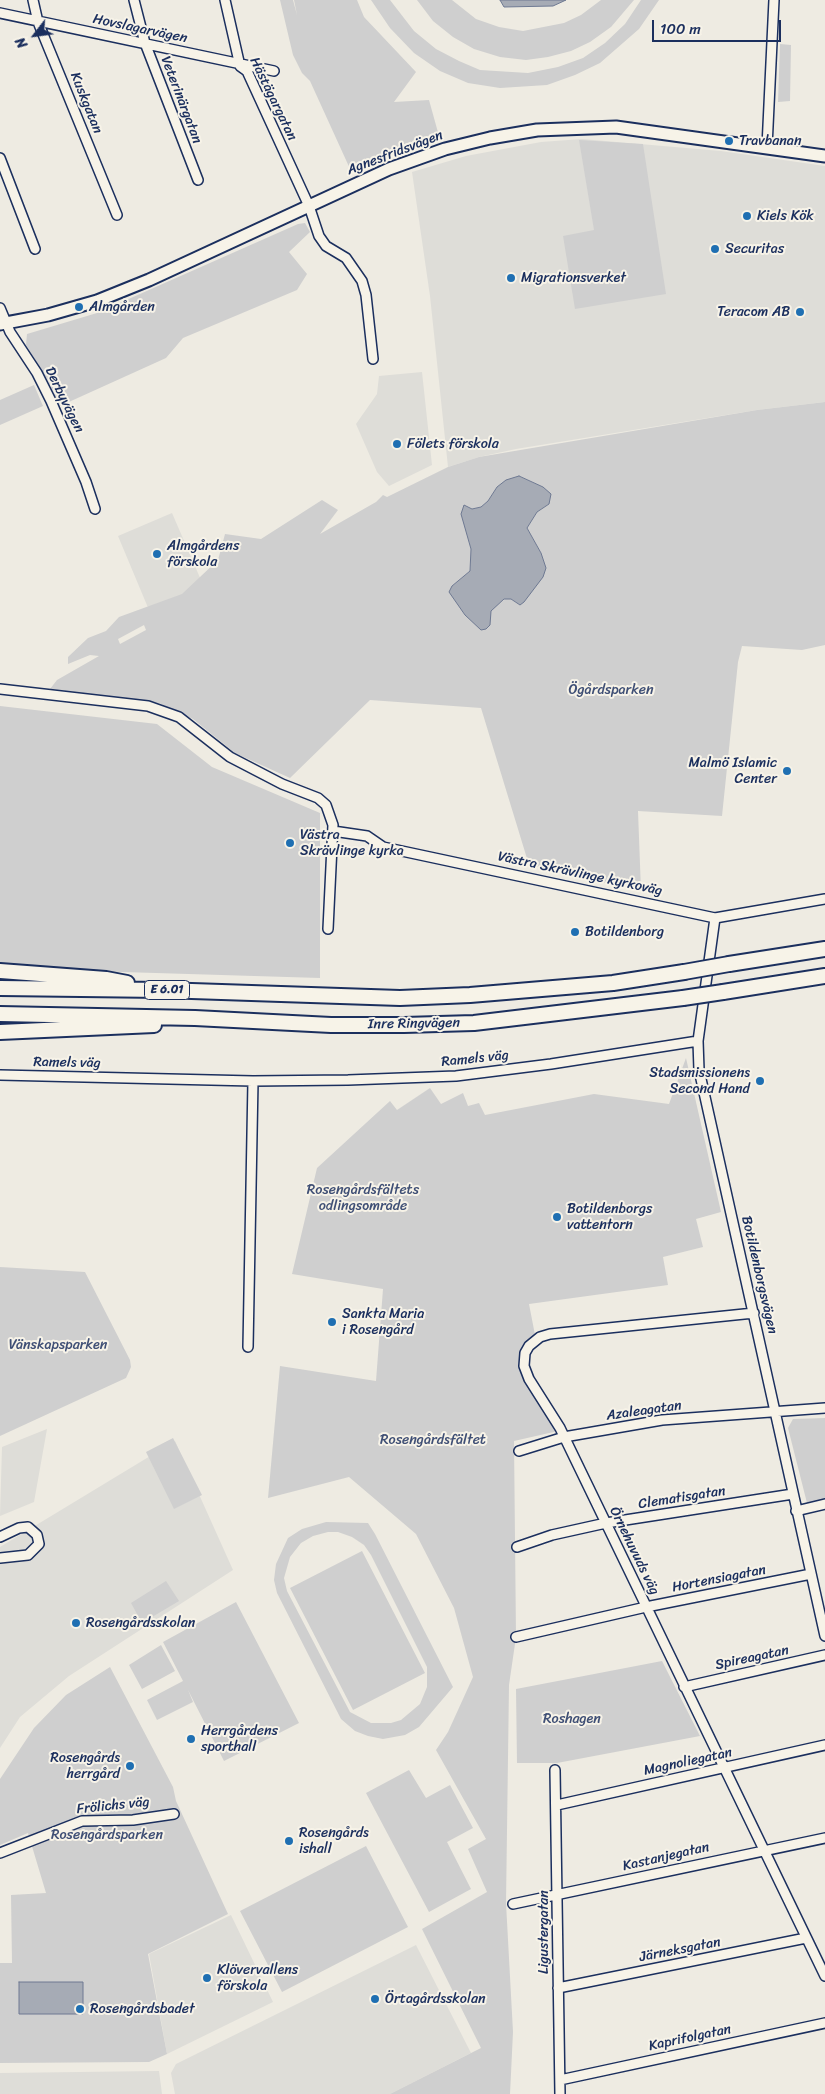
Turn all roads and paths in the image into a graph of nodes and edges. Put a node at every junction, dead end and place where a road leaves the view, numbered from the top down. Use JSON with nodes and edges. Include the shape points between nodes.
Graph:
{"nodes":[{"id":1,"x":33,"y":0,"type":"edge"},
{"id":2,"x":134,"y":0,"type":"edge"},
{"id":3,"x":225,"y":0,"type":"edge"},
{"id":4,"x":774,"y":0,"type":"edge"},
{"id":5,"x":0,"y":13,"type":"edge"},
{"id":6,"x":38,"y":22,"type":"junction"},
{"id":7,"x":145,"y":43,"type":"junction"},
{"id":8,"x":240,"y":66,"type":"junction"},
{"id":9,"x":274,"y":71,"type":"dead end"},
{"id":10,"x":767,"y":147,"type":"junction"},
{"id":11,"x":825,"y":156,"type":"edge"},
{"id":12,"x":0,"y":158,"type":"edge"},
{"id":13,"x":198,"y":180,"type":"dead end"},
{"id":14,"x":309,"y":206,"type":"junction"},
{"id":15,"x":117,"y":216,"type":"dead end"},
{"id":16,"x":35,"y":250,"type":"dead end"},
{"id":17,"x":0,"y":308,"type":"edge"},
{"id":18,"x":3,"y":324,"type":"edge"},
{"id":19,"x":373,"y":360,"type":"dead end"},
{"id":20,"x":95,"y":509,"type":"dead end"},
{"id":21,"x":0,"y":689,"type":"edge"},
{"id":22,"x":333,"y":831,"type":"junction"},
{"id":23,"x":825,"y":899,"type":"edge"},
{"id":24,"x":714,"y":918,"type":"junction"},
{"id":25,"x":328,"y":929,"type":"dead end"},
{"id":26,"x":825,"y":949,"type":"edge"},
{"id":27,"x":0,"y":971,"type":"edge"},
{"id":28,"x":825,"y":976,"type":"edge"},
{"id":29,"x":0,"y":988,"type":"edge"},
{"id":30,"x":162,"y":990,"type":"junction"},
{"id":31,"x":0,"y":1014,"type":"edge"},
{"id":32,"x":195,"y":1018,"type":"junction"},
{"id":33,"x":0,"y":1032,"type":"edge"},
{"id":34,"x":698,"y":1041,"type":"junction"},
{"id":35,"x":0,"y":1075,"type":"edge"},
{"id":36,"x":253,"y":1081,"type":"junction"},
{"id":37,"x":754,"y":1312,"type":"junction"},
{"id":38,"x":248,"y":1346,"type":"dead end"},
{"id":39,"x":825,"y":1408,"type":"edge"},
{"id":40,"x":775,"y":1411,"type":"junction"},
{"id":41,"x":564,"y":1437,"type":"junction"},
{"id":42,"x":520,"y":1451,"type":"dead end"},
{"id":43,"x":793,"y":1494,"type":"junction"},
{"id":44,"x":825,"y":1504,"type":"edge"},
{"id":45,"x":796,"y":1511,"type":"junction"},
{"id":46,"x":606,"y":1523,"type":"junction"},
{"id":47,"x":0,"y":1537,"type":"edge"},
{"id":48,"x":518,"y":1547,"type":"dead end"},
{"id":49,"x":0,"y":1558,"type":"edge"},
{"id":50,"x":811,"y":1574,"type":"junction"},
{"id":51,"x":646,"y":1607,"type":"junction"},
{"id":52,"x":825,"y":1636,"type":"edge"},
{"id":53,"x":516,"y":1637,"type":"dead end"},
{"id":54,"x":825,"y":1656,"type":"edge"},
{"id":55,"x":684,"y":1687,"type":"junction"},
{"id":56,"x":825,"y":1745,"type":"edge"},
{"id":57,"x":726,"y":1768,"type":"junction"},
{"id":58,"x":555,"y":1770,"type":"dead end"},
{"id":59,"x":557,"y":1805,"type":"junction"},
{"id":60,"x":174,"y":1814,"type":"dead end"},
{"id":61,"x":825,"y":1838,"type":"edge"},
{"id":62,"x":763,"y":1849,"type":"junction"},
{"id":63,"x":0,"y":1852,"type":"edge"},
{"id":64,"x":558,"y":1895,"type":"junction"},
{"id":65,"x":513,"y":1904,"type":"dead end"},
{"id":66,"x":806,"y":1938,"type":"junction"},
{"id":67,"x":825,"y":1976,"type":"edge"},
{"id":68,"x":558,"y":1988,"type":"junction"},
{"id":69,"x":825,"y":2023,"type":"edge"},
{"id":70,"x":560,"y":2080,"type":"junction"},
{"id":71,"x":560,"y":2094,"type":"edge"}],
"edges":[{"from":1,"to":6,"type":"street","name":"Kuskgatan"},
{"from":2,"to":7,"type":"street","name":"Veterinärgatan"},
{"from":3,"to":8,"type":"street","name":"Hästägargatan"},
{"from":4,"to":10,"type":"street"},
{"from":5,"to":6,"type":"street","name":"Hovslagarvägen"},
{"from":6,"to":7,"type":"street","name":"Hovslagarvägen"},
{"from":6,"to":15,"type":"street","name":"Kuskgatan"},
{"from":7,"to":8,"type":"street","name":"Hovslagarvägen"},
{"from":7,"to":13,"type":"street","name":"Veterinärgatan"},
{"from":8,"to":9,"type":"street","name":"Hovslagarvägen"},
{"from":8,"to":14,"type":"street","name":"Hästägargatan","via":[[247,71]]},
{"from":10,"to":11,"type":"main road","name":"Agnesfridsvägen"},
{"from":10,"to":14,"type":"main road","name":"Agnesfridsvägen","via":[[616,127],[536,130],[468,143],[417,158]]},
{"from":12,"to":16,"type":"street"},
{"from":14,"to":18,"type":"main road","name":"Agnesfridsvägen","via":[[97,301]]},
{"from":14,"to":19,"type":"street","name":"Hästägargatan","via":[[319,236],[326,246],[346,258],[362,281]]},
{"from":17,"to":18,"type":"street","name":"Derbyvägen"},
{"from":18,"to":20,"type":"street","name":"Derbyvägen","via":[[51,401]]},
{"from":21,"to":22,"type":"street","via":[[148,706],[179,717],[230,757],[282,784],[318,798],[326,805]]},
{"from":22,"to":24,"type":"street","name":"Västra Skrävlinge kyrkoväg","via":[[367,836],[383,847]]},
{"from":22,"to":25,"type":"street"},
{"from":23,"to":24,"type":"street","name":"Västra Skrävlinge kyrkoväg"},
{"from":24,"to":34,"type":"street","name":"Botildenborgsvägen"},
{"from":26,"to":30,"type":"highway","name":"Inre Ringvägen","number":"E 6.01","bridge":true,"via":[[613,983],[470,995],[400,998]]},
{"from":27,"to":30,"type":"highway","via":[[106,979]]},
{"from":28,"to":32,"type":"highway","name":"Inre Ringvägen","number":"E 6.01","bridge":true,"via":[[683,998],[474,1023],[330,1025]]},
{"from":29,"to":30,"type":"highway","name":"Inre Ringvägen","number":"E 6.01"},
{"from":31,"to":32,"type":"highway","name":"Inre Ringvägen","number":"E 6.01"},
{"from":32,"to":33,"type":"highway","via":[[148,1026]]},
{"from":34,"to":36,"type":"street","name":"Ramels väg","via":[[456,1076]]},
{"from":34,"to":37,"type":"street","name":"Botildenborgsvägen","via":[[699,1070],[712,1136]]},
{"from":35,"to":36,"type":"street","name":"Ramels väg"},
{"from":36,"to":38,"type":"street"},
{"from":37,"to":40,"type":"street","name":"Botildenborgsvägen"},
{"from":37,"to":41,"type":"street","name":"Örnehuvuds väg","via":[[665,1324],[592,1328],[550,1334],[534,1341],[525,1353],[526,1373]]},
{"from":39,"to":40,"type":"street","name":"Azaleagatan"},
{"from":40,"to":41,"type":"street","name":"Azaleagatan","via":[[662,1420]]},
{"from":40,"to":43,"type":"street","name":"Botildenborgsvägen"},
{"from":41,"to":42,"type":"street","name":"Azaleagatan"},
{"from":41,"to":46,"type":"street","name":"Örnehuvuds väg"},
{"from":43,"to":45,"type":"street","name":"Botildenborgsvägen"},
{"from":43,"to":46,"type":"street","name":"Clematisgatan"},
{"from":44,"to":45,"type":"street"},
{"from":45,"to":50,"type":"street","name":"Botildenborgsvägen"},
{"from":46,"to":48,"type":"street","name":"Clematisgatan","via":[[552,1535]]},
{"from":46,"to":51,"type":"street","name":"Örnehuvuds väg"},
{"from":47,"to":49,"type":"street","via":[[28,1527],[37,1535],[39,1544],[28,1555]]},
{"from":50,"to":51,"type":"street","name":"Hortensiagatan"},
{"from":50,"to":52,"type":"street","name":"Botildenborgsvägen"},
{"from":51,"to":53,"type":"street","name":"Hortensiagatan"},
{"from":51,"to":55,"type":"street","name":"Örnehuvuds väg"},
{"from":54,"to":55,"type":"street","name":"Spireagatan"},
{"from":55,"to":57,"type":"street","name":"Örnehuvuds väg"},
{"from":56,"to":57,"type":"street","name":"Magnoliegatan"},
{"from":57,"to":59,"type":"street","name":"Magnoliegatan"},
{"from":57,"to":62,"type":"street","name":"Örnehuvuds väg"},
{"from":58,"to":59,"type":"street","name":"Ligustergatan"},
{"from":59,"to":64,"type":"street","name":"Ligustergatan"},
{"from":60,"to":63,"type":"street","name":"Frölichs väg","via":[[133,1820],[82,1821]]},
{"from":61,"to":62,"type":"street","name":"Kastanjegatan"},
{"from":62,"to":64,"type":"street","name":"Kastanjegatan"},
{"from":62,"to":66,"type":"street","name":"Örnehuvuds väg"},
{"from":64,"to":65,"type":"street","name":"Kastanjegatan"},
{"from":64,"to":68,"type":"street","name":"Ligustergatan"},
{"from":66,"to":67,"type":"street","name":"Örnehuvuds väg"},
{"from":66,"to":68,"type":"street","name":"Järneksgatan"},
{"from":68,"to":70,"type":"street","name":"Ligustergatan"},
{"from":69,"to":70,"type":"street","name":"Kaprifolgatan"},
{"from":70,"to":71,"type":"street","name":"Ligustergatan"}]}
